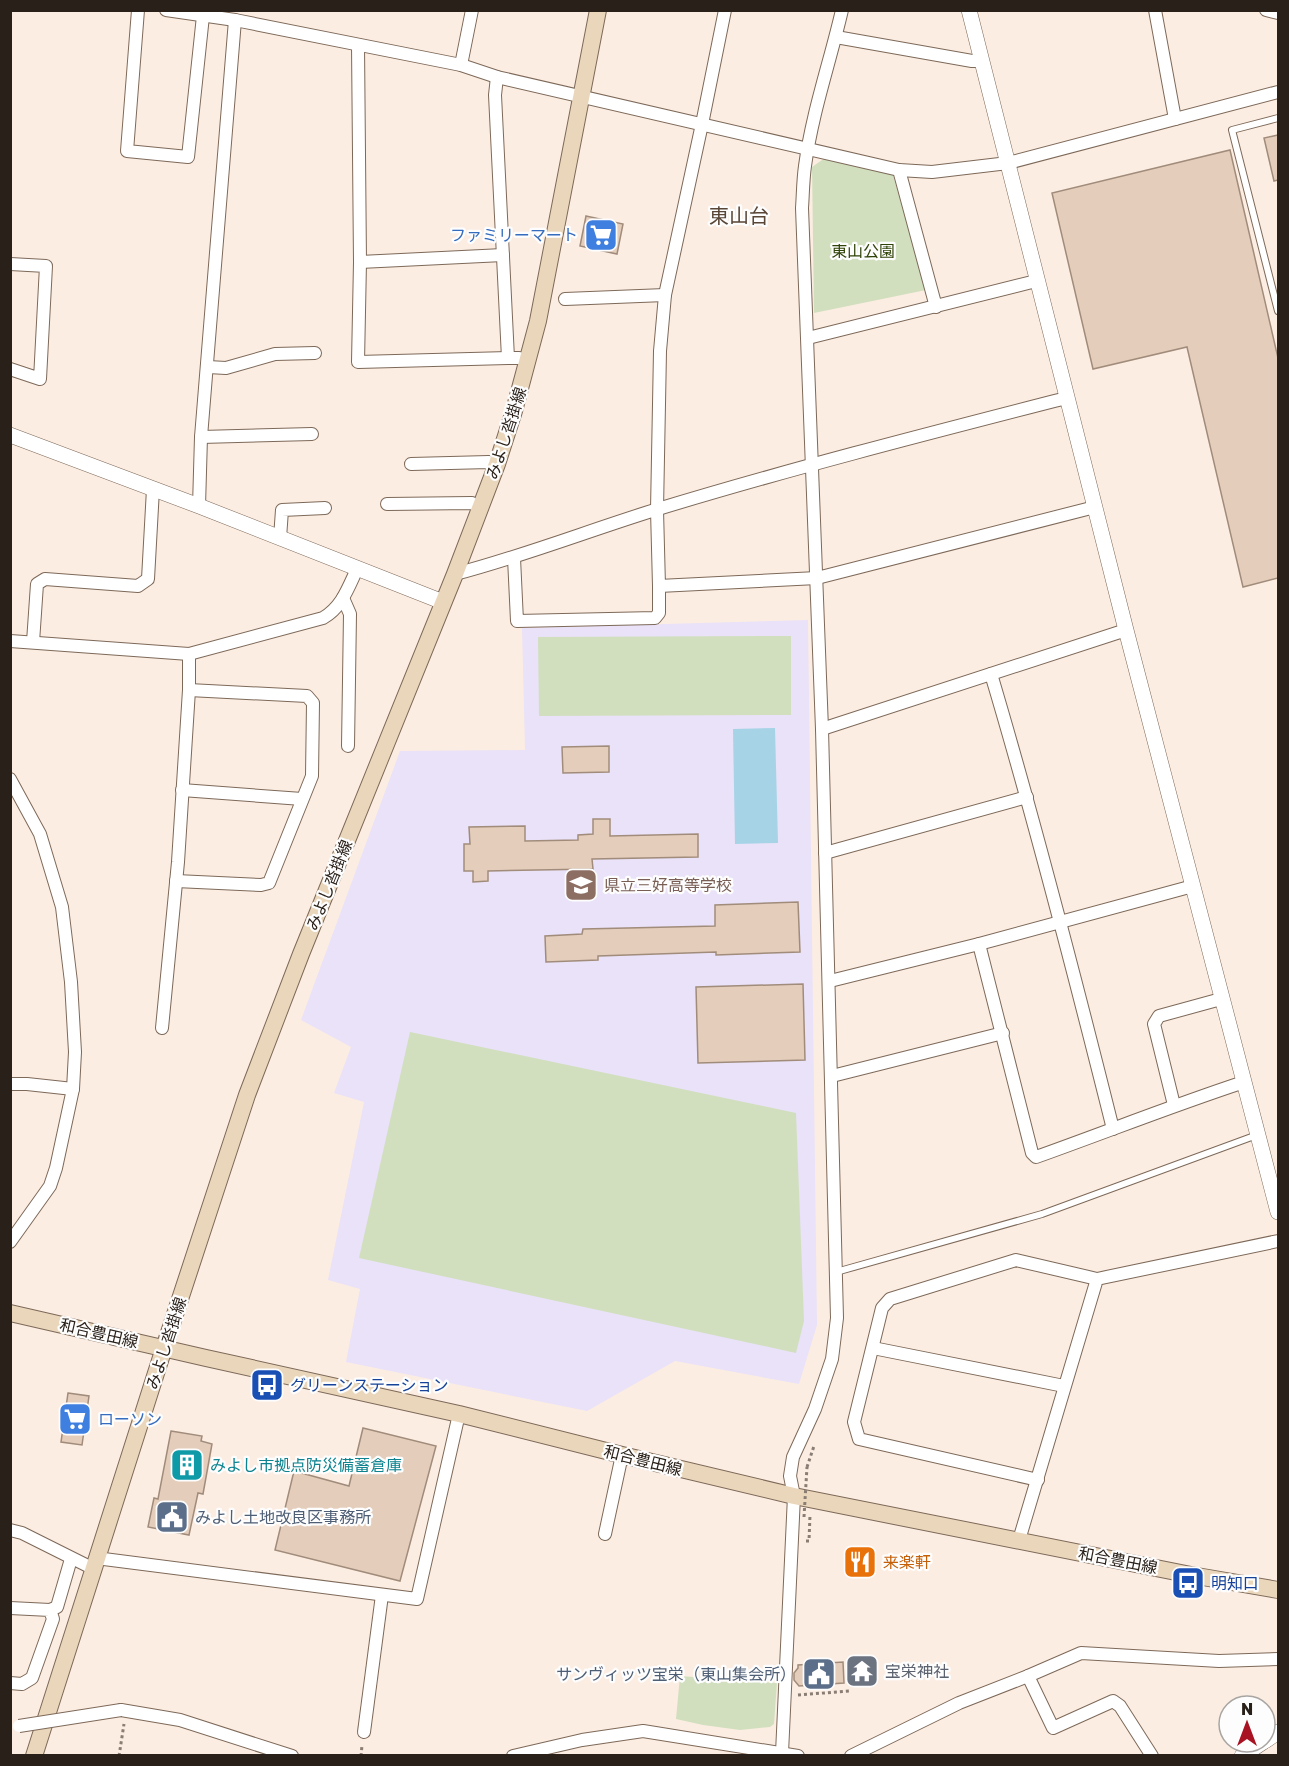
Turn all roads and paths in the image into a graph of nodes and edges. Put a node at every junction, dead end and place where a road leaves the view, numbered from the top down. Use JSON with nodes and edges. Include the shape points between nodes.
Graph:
{"nodes":[{"id":1,"x":138,"y":10,"type":"edge"},
{"id":2,"x":166,"y":10,"type":"edge"},
{"id":3,"x":472,"y":10,"type":"edge"},
{"id":4,"x":598,"y":10,"type":"edge"},
{"id":5,"x":725,"y":10,"type":"edge"},
{"id":6,"x":842,"y":10,"type":"edge"},
{"id":7,"x":969,"y":10,"type":"edge"},
{"id":8,"x":1155,"y":10,"type":"edge"},
{"id":9,"x":1266,"y":10,"type":"edge"},
{"id":10,"x":1278,"y":13,"type":"edge"},
{"id":11,"x":203,"y":16,"type":"junction"},
{"id":12,"x":235,"y":20,"type":"junction"},
{"id":13,"x":836,"y":37,"type":"junction"},
{"id":14,"x":358,"y":45,"type":"junction"},
{"id":15,"x":982,"y":61,"type":"junction"},
{"id":16,"x":460,"y":65,"type":"junction"},
{"id":17,"x":497,"y":77,"type":"junction"},
{"id":18,"x":1278,"y":92,"type":"edge"},
{"id":19,"x":582,"y":97,"type":"junction"},
{"id":20,"x":1175,"y":118,"type":"junction"},
{"id":21,"x":1278,"y":118,"type":"edge"},
{"id":22,"x":702,"y":124,"type":"junction"},
{"id":23,"x":808,"y":148,"type":"junction"},
{"id":24,"x":1008,"y":163,"type":"junction"},
{"id":25,"x":899,"y":170,"type":"junction"},
{"id":26,"x":502,"y":255,"type":"junction"},
{"id":27,"x":360,"y":262,"type":"junction"},
{"id":28,"x":10,"y":264,"type":"edge"},
{"id":29,"x":1036,"y":281,"type":"junction"},
{"id":30,"x":665,"y":295,"type":"junction"},
{"id":31,"x":565,"y":299,"type":"dead end"},
{"id":32,"x":936,"y":307,"type":"junction"},
{"id":33,"x":1278,"y":311,"type":"edge"},
{"id":34,"x":808,"y":338,"type":"junction"},
{"id":35,"x":315,"y":353,"type":"dead end"},
{"id":36,"x":508,"y":358,"type":"junction"},
{"id":37,"x":528,"y":361,"type":"junction"},
{"id":38,"x":208,"y":367,"type":"junction"},
{"id":39,"x":10,"y":369,"type":"edge"},
{"id":40,"x":1066,"y":398,"type":"junction"},
{"id":41,"x":312,"y":434,"type":"dead end"},
{"id":42,"x":10,"y":435,"type":"edge"},
{"id":43,"x":201,"y":437,"type":"junction"},
{"id":44,"x":411,"y":464,"type":"dead end"},
{"id":45,"x":497,"y":464,"type":"junction"},
{"id":46,"x":813,"y":464,"type":"junction"},
{"id":47,"x":153,"y":489,"type":"junction"},
{"id":48,"x":387,"y":504,"type":"dead end"},
{"id":49,"x":199,"y":506,"type":"junction"},
{"id":50,"x":1095,"y":507,"type":"junction"},
{"id":51,"x":325,"y":508,"type":"dead end"},
{"id":52,"x":480,"y":508,"type":"junction"},
{"id":53,"x":657,"y":510,"type":"junction"},
{"id":54,"x":280,"y":538,"type":"junction"},
{"id":55,"x":514,"y":558,"type":"junction"},
{"id":56,"x":357,"y":569,"type":"junction"},
{"id":57,"x":455,"y":574,"type":"junction"},
{"id":58,"x":817,"y":578,"type":"junction"},
{"id":59,"x":659,"y":586,"type":"junction"},
{"id":60,"x":343,"y":598,"type":"junction"},
{"id":61,"x":443,"y":602,"type":"junction"},
{"id":62,"x":1126,"y":630,"type":"junction"},
{"id":63,"x":10,"y":641,"type":"edge"},
{"id":64,"x":33,"y":642,"type":"junction"},
{"id":65,"x":189,"y":654,"type":"junction"},
{"id":66,"x":991,"y":674,"type":"junction"},
{"id":67,"x":189,"y":690,"type":"junction"},
{"id":68,"x":822,"y":729,"type":"junction"},
{"id":69,"x":348,"y":746,"type":"dead end"},
{"id":70,"x":10,"y":779,"type":"edge"},
{"id":71,"x":182,"y":790,"type":"junction"},
{"id":72,"x":1028,"y":797,"type":"junction"},
{"id":73,"x":302,"y":799,"type":"junction"},
{"id":74,"x":825,"y":853,"type":"junction"},
{"id":75,"x":176,"y":881,"type":"junction"},
{"id":76,"x":1193,"y":886,"type":"junction"},
{"id":77,"x":1061,"y":922,"type":"junction"},
{"id":78,"x":979,"y":944,"type":"junction"},
{"id":79,"x":830,"y":981,"type":"junction"},
{"id":80,"x":1221,"y":999,"type":"junction"},
{"id":81,"x":162,"y":1028,"type":"dead end"},
{"id":82,"x":1003,"y":1033,"type":"junction"},
{"id":83,"x":832,"y":1076,"type":"junction"},
{"id":84,"x":1244,"y":1082,"type":"junction"},
{"id":85,"x":10,"y":1084,"type":"edge"},
{"id":86,"x":74,"y":1089,"type":"junction"},
{"id":87,"x":1174,"y":1105,"type":"junction"},
{"id":88,"x":1113,"y":1129,"type":"junction"},
{"id":89,"x":1258,"y":1135,"type":"junction"},
{"id":90,"x":1278,"y":1212,"type":"edge"},
{"id":91,"x":1278,"y":1241,"type":"edge"},
{"id":92,"x":10,"y":1242,"type":"edge"},
{"id":93,"x":837,"y":1272,"type":"junction"},
{"id":94,"x":1097,"y":1279,"type":"junction"},
{"id":95,"x":10,"y":1313,"type":"edge"},
{"id":96,"x":164,"y":1348,"type":"junction"},
{"id":97,"x":873,"y":1348,"type":"junction"},
{"id":98,"x":1064,"y":1386,"type":"junction"},
{"id":99,"x":459,"y":1414,"type":"junction"},
{"id":100,"x":622,"y":1455,"type":"junction"},
{"id":101,"x":807,"y":1467,"type":"dead end"},
{"id":102,"x":1038,"y":1480,"type":"junction"},
{"id":103,"x":794,"y":1496,"type":"junction"},
{"id":104,"x":804,"y":1517,"type":"dead end"},
{"id":105,"x":10,"y":1530,"type":"edge"},
{"id":106,"x":605,"y":1534,"type":"dead end"},
{"id":107,"x":1019,"y":1540,"type":"junction"},
{"id":108,"x":71,"y":1559,"type":"junction"},
{"id":109,"x":95,"y":1564,"type":"junction"},
{"id":110,"x":1278,"y":1590,"type":"edge"},
{"id":111,"x":382,"y":1595,"type":"junction"},
{"id":112,"x":10,"y":1608,"type":"edge"},
{"id":113,"x":51,"y":1610,"type":"junction"},
{"id":114,"x":1278,"y":1659,"type":"edge"},
{"id":115,"x":1028,"y":1676,"type":"junction"},
{"id":116,"x":10,"y":1683,"type":"edge"},
{"id":117,"x":849,"y":1691,"type":"dead end"},
{"id":118,"x":791,"y":1695,"type":"dead end"},
{"id":119,"x":123,"y":1710,"type":"junction"},
{"id":120,"x":15,"y":1726,"type":"edge"},
{"id":121,"x":364,"y":1732,"type":"dead end"},
{"id":122,"x":782,"y":1753,"type":"junction"},
{"id":123,"x":34,"y":1755,"type":"edge"},
{"id":124,"x":119,"y":1755,"type":"edge"},
{"id":125,"x":292,"y":1755,"type":"edge"},
{"id":126,"x":513,"y":1755,"type":"edge"},
{"id":127,"x":798,"y":1755,"type":"edge"},
{"id":128,"x":852,"y":1755,"type":"edge"},
{"id":129,"x":1152,"y":1755,"type":"edge"}],
"edges":[{"from":1,"to":11,"type":"street","via":[[126,151],[188,157]]},
{"from":2,"to":11,"type":"street"},
{"from":3,"to":16,"type":"street"},
{"from":4,"to":19,"type":"main road","name":"みよし沓掛線"},
{"from":5,"to":22,"type":"street"},
{"from":6,"to":13,"type":"street"},
{"from":7,"to":15,"type":"street"},
{"from":8,"to":20,"type":"street"},
{"from":9,"to":10,"type":"street"},
{"from":11,"to":12,"type":"street"},
{"from":12,"to":14,"type":"street"},
{"from":12,"to":38,"type":"street"},
{"from":13,"to":15,"type":"street"},
{"from":13,"to":23,"type":"street"},
{"from":14,"to":16,"type":"street"},
{"from":14,"to":27,"type":"street"},
{"from":15,"to":24,"type":"street"},
{"from":16,"to":17,"type":"street"},
{"from":17,"to":19,"type":"street"},
{"from":17,"to":26,"type":"street"},
{"from":18,"to":20,"type":"street"},
{"from":19,"to":22,"type":"street"},
{"from":19,"to":37,"type":"main road","name":"みよし沓掛線"},
{"from":20,"to":24,"type":"street"},
{"from":21,"to":33,"type":"lane","via":[[1232,129]]},
{"from":22,"to":23,"type":"street"},
{"from":22,"to":30,"type":"street"},
{"from":23,"to":25,"type":"street"},
{"from":23,"to":34,"type":"street","via":[[802,208]]},
{"from":24,"to":25,"type":"street","via":[[932,172]]},
{"from":24,"to":29,"type":"street"},
{"from":25,"to":32,"type":"street"},
{"from":26,"to":27,"type":"street"},
{"from":26,"to":36,"type":"street"},
{"from":27,"to":36,"type":"street","via":[[358,362]]},
{"from":28,"to":39,"type":"street","via":[[46,266],[40,379]]},
{"from":29,"to":32,"type":"street"},
{"from":29,"to":40,"type":"street"},
{"from":30,"to":31,"type":"street"},
{"from":30,"to":53,"type":"street"},
{"from":32,"to":34,"type":"street"},
{"from":34,"to":46,"type":"street"},
{"from":35,"to":38,"type":"street","via":[[275,354],[226,368]]},
{"from":36,"to":37,"type":"street"},
{"from":37,"to":45,"type":"main road","name":"みよし沓掛線"},
{"from":38,"to":43,"type":"street"},
{"from":40,"to":46,"type":"street"},
{"from":40,"to":50,"type":"street"},
{"from":41,"to":43,"type":"street"},
{"from":42,"to":47,"type":"street"},
{"from":43,"to":49,"type":"street"},
{"from":44,"to":45,"type":"street"},
{"from":45,"to":52,"type":"main road","name":"みよし沓掛線"},
{"from":46,"to":53,"type":"street"},
{"from":46,"to":58,"type":"street"},
{"from":47,"to":49,"type":"street"},
{"from":47,"to":64,"type":"street","via":[[148,579],[138,586],[40,581]]},
{"from":48,"to":52,"type":"street","via":[[472,503]]},
{"from":49,"to":54,"type":"street"},
{"from":50,"to":58,"type":"street"},
{"from":50,"to":62,"type":"street"},
{"from":51,"to":54,"type":"street","via":[[282,510]]},
{"from":52,"to":57,"type":"main road","name":"みよし沓掛線"},
{"from":53,"to":55,"type":"street"},
{"from":53,"to":59,"type":"street"},
{"from":54,"to":56,"type":"street"},
{"from":55,"to":57,"type":"street"},
{"from":55,"to":59,"type":"street","via":[[518,621],[655,618],[659,613]]},
{"from":56,"to":60,"type":"street"},
{"from":56,"to":61,"type":"street"},
{"from":57,"to":61,"type":"main road","name":"みよし沓掛線"},
{"from":58,"to":59,"type":"street"},
{"from":58,"to":68,"type":"street"},
{"from":60,"to":65,"type":"street","via":[[323,618]]},
{"from":60,"to":69,"type":"street","via":[[350,614]]},
{"from":61,"to":96,"type":"main road","name":"みよし沓掛線","via":[[247,1095]]},
{"from":62,"to":66,"type":"street"},
{"from":62,"to":76,"type":"street"},
{"from":63,"to":64,"type":"street"},
{"from":64,"to":65,"type":"street"},
{"from":65,"to":67,"type":"street"},
{"from":66,"to":68,"type":"street"},
{"from":66,"to":72,"type":"street"},
{"from":67,"to":71,"type":"street"},
{"from":67,"to":73,"type":"street","via":[[311,699],[312,776]]},
{"from":68,"to":74,"type":"street"},
{"from":70,"to":86,"type":"street","via":[[40,834],[62,908],[75,1041]]},
{"from":71,"to":73,"type":"street"},
{"from":71,"to":75,"type":"street"},
{"from":72,"to":74,"type":"street"},
{"from":72,"to":77,"type":"street"},
{"from":73,"to":75,"type":"street","via":[[269,883]]},
{"from":74,"to":79,"type":"street"},
{"from":75,"to":81,"type":"street"},
{"from":76,"to":77,"type":"street"},
{"from":76,"to":80,"type":"street"},
{"from":77,"to":78,"type":"street"},
{"from":77,"to":88,"type":"street"},
{"from":78,"to":79,"type":"street"},
{"from":78,"to":82,"type":"street"},
{"from":79,"to":83,"type":"street"},
{"from":80,"to":84,"type":"street"},
{"from":80,"to":87,"type":"street","via":[[1159,1016],[1154,1024]]},
{"from":82,"to":83,"type":"street"},
{"from":82,"to":88,"type":"street","via":[[1032,1153],[1036,1156]]},
{"from":83,"to":93,"type":"street"},
{"from":84,"to":87,"type":"street"},
{"from":84,"to":89,"type":"street"},
{"from":85,"to":86,"type":"street"},
{"from":86,"to":92,"type":"street","via":[[50,1186]]},
{"from":87,"to":88,"type":"street"},
{"from":89,"to":90,"type":"street"},
{"from":89,"to":93,"type":"lane","via":[[1042,1214]]},
{"from":91,"to":94,"type":"street"},
{"from":93,"to":103,"type":"street","via":[[832,1359],[794,1457],[790,1476]]},
{"from":94,"to":97,"type":"street","via":[[1016,1260],[890,1299],[882,1308]]},
{"from":94,"to":98,"type":"street"},
{"from":95,"to":96,"type":"main road","name":"和合豊田線"},
{"from":96,"to":99,"type":"main road","name":"和合豊田線"},
{"from":96,"to":109,"type":"main road","name":"みよし沓掛線"},
{"from":97,"to":98,"type":"street"},
{"from":97,"to":102,"type":"street","via":[[854,1422],[859,1439]]},
{"from":98,"to":102,"type":"street"},
{"from":99,"to":100,"type":"main road","name":"和合豊田線"},
{"from":99,"to":111,"type":"street","via":[[417,1599]]},
{"from":100,"to":103,"type":"main road","name":"和合豊田線"},
{"from":100,"to":106,"type":"street"},
{"from":101,"to":104,"type":"path","bridge":true},
{"from":102,"to":107,"type":"street"},
{"from":103,"to":107,"type":"main road","name":"和合豊田線"},
{"from":103,"to":122,"type":"street"},
{"from":105,"to":108,"type":"street"},
{"from":107,"to":110,"type":"main road","name":"和合豊田線"},
{"from":108,"to":109,"type":"street"},
{"from":108,"to":113,"type":"street","via":[[57,1607]]},
{"from":109,"to":111,"type":"street"},
{"from":109,"to":123,"type":"main road","name":"みよし沓掛線"},
{"from":111,"to":121,"type":"street"},
{"from":112,"to":113,"type":"street"},
{"from":113,"to":116,"type":"street","via":[[53,1619],[32,1678],[22,1684]]},
{"from":114,"to":115,"type":"street","via":[[1220,1661],[1081,1653]]},
{"from":115,"to":128,"type":"street","via":[[959,1703]]},
{"from":115,"to":129,"type":"street","via":[[1053,1728],[1113,1701]]},
{"from":117,"to":118,"type":"path"},
{"from":119,"to":120,"type":"street","bridge":true},
{"from":119,"to":124,"type":"path"},
{"from":119,"to":125,"type":"street","via":[[180,1720]]},
{"from":122,"to":126,"type":"street","via":[[643,1731]]},
{"from":122,"to":127,"type":"street"}]}
